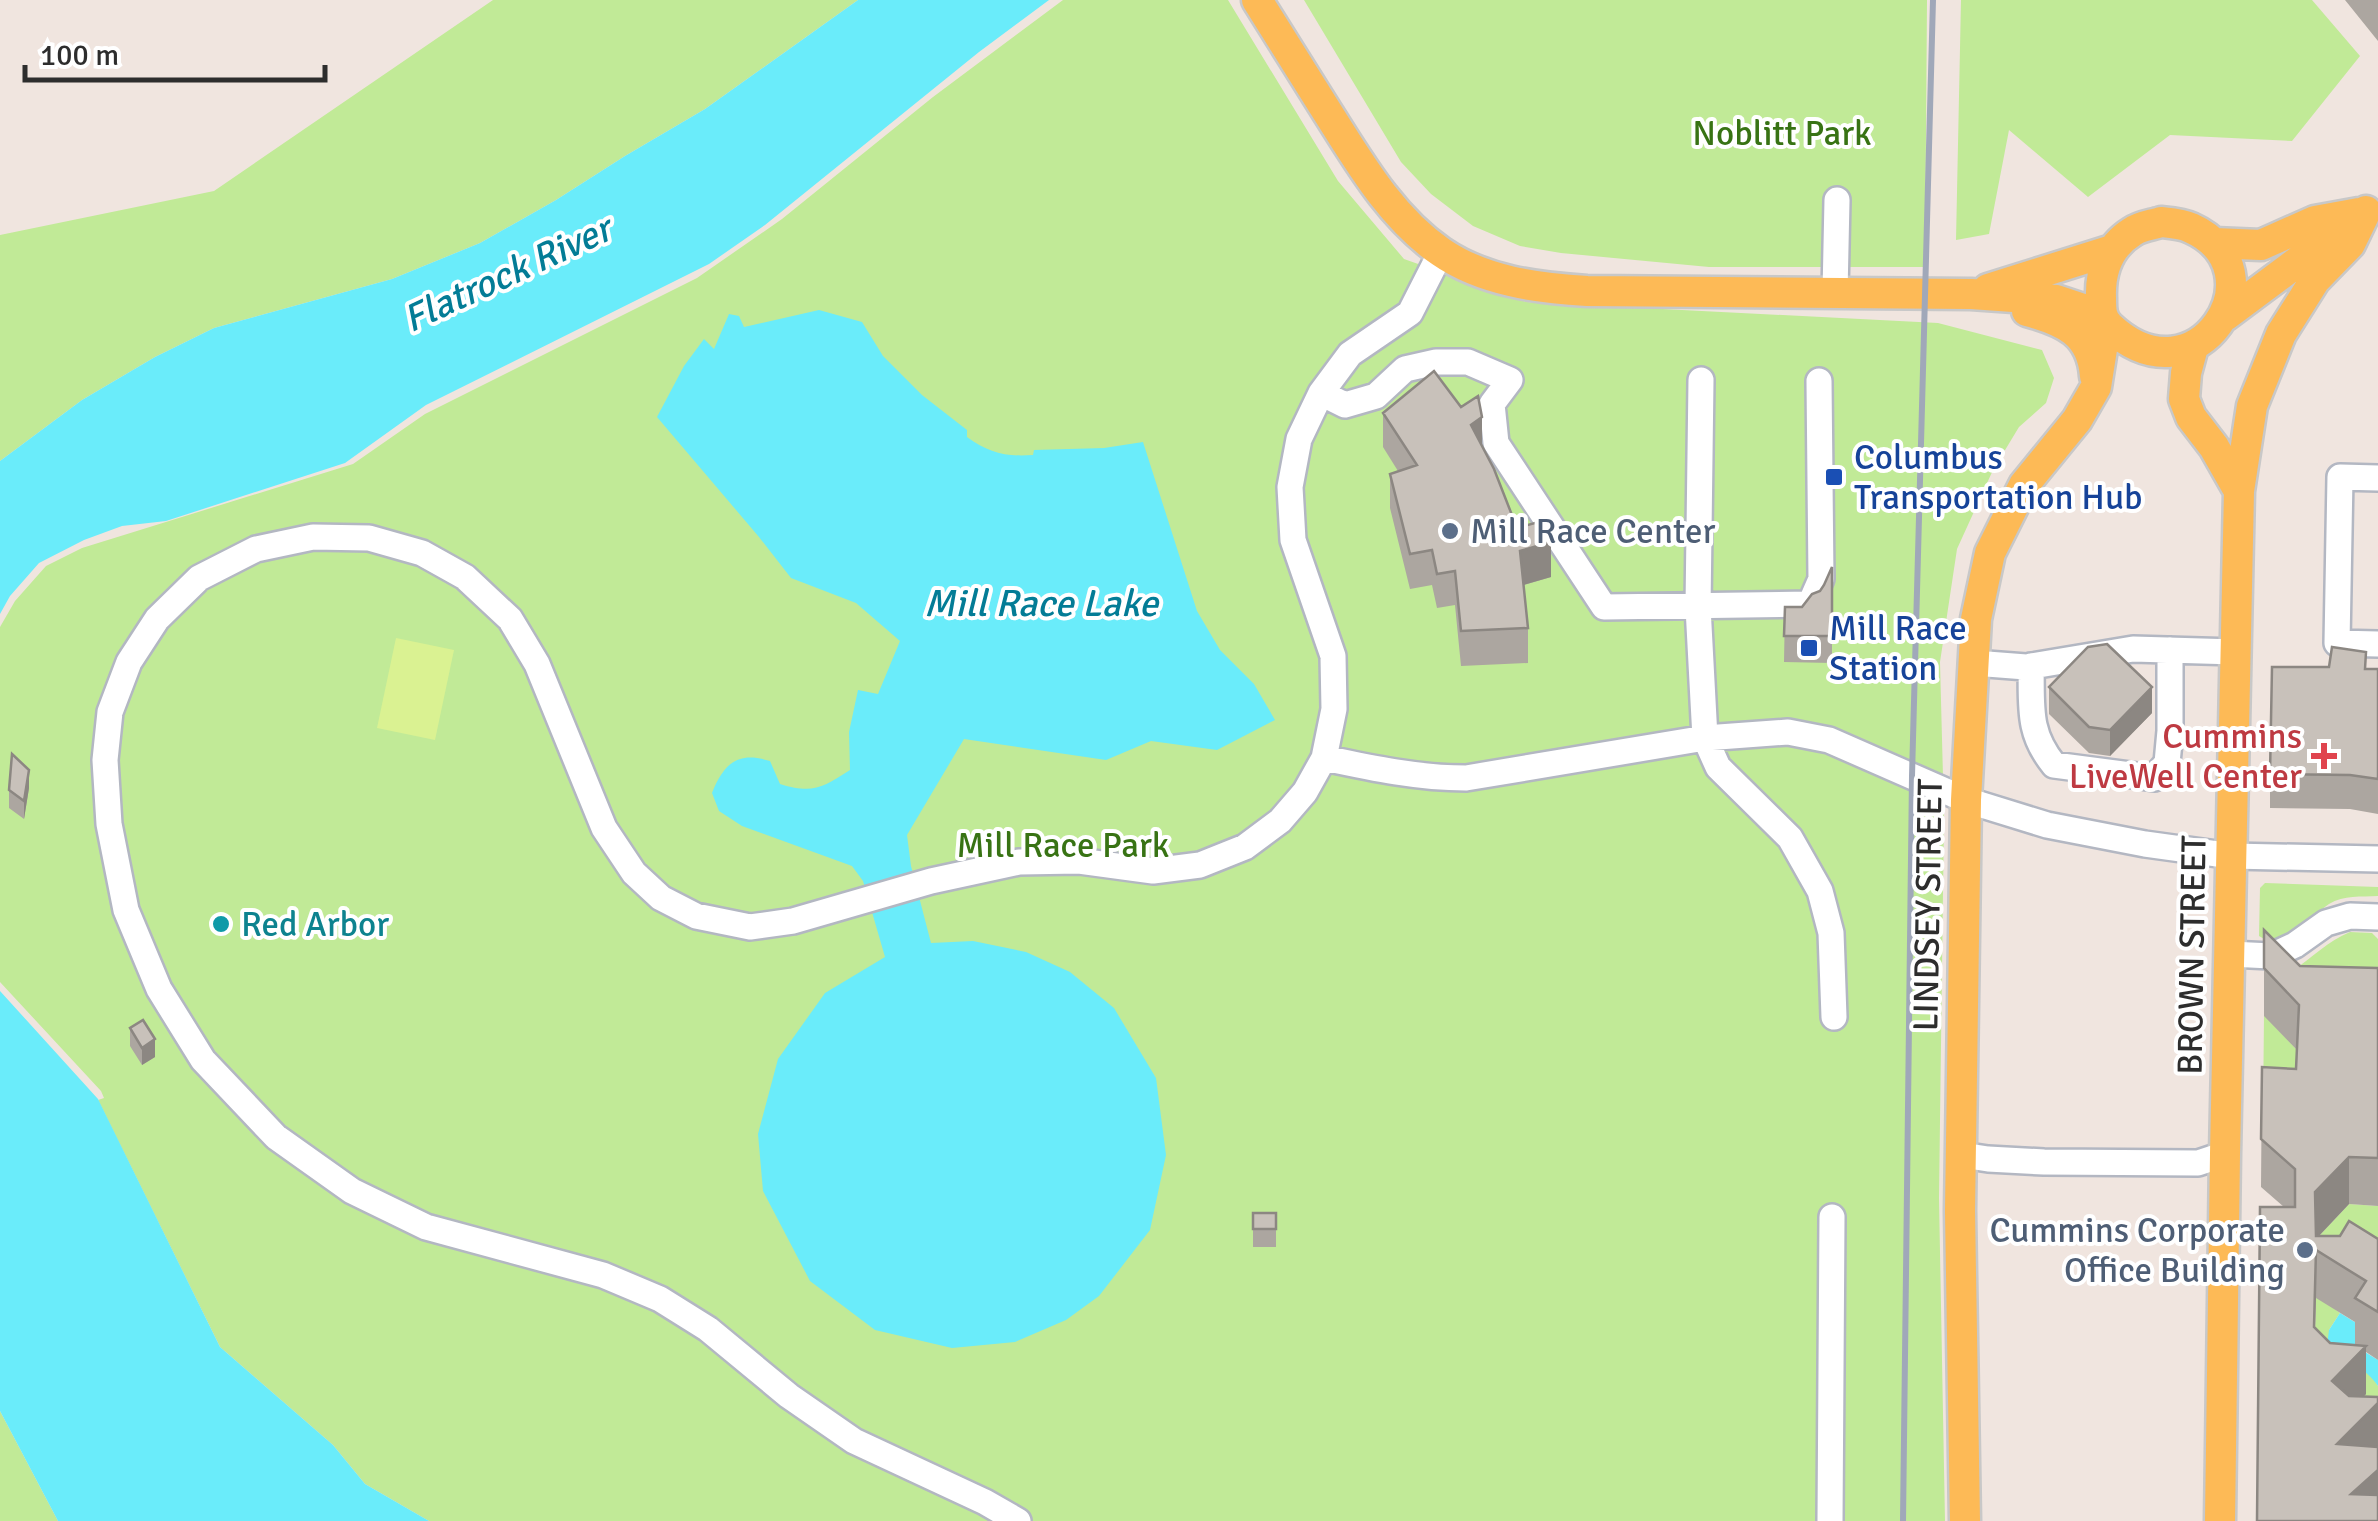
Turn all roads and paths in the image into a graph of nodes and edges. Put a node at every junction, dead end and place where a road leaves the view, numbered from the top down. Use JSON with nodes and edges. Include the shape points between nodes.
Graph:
{"nodes":[{"id":1,"x":1257,"y":0,"type":"edge"},
{"id":2,"x":1837,"y":200,"type":"dead end"},
{"id":3,"x":2372,"y":207,"type":"edge"},
{"id":4,"x":2214,"y":243,"type":"junction"},
{"id":5,"x":2112,"y":250,"type":"junction"},
{"id":6,"x":1441,"y":252,"type":"junction"},
{"id":7,"x":1835,"y":293,"type":"junction"},
{"id":8,"x":1971,"y":294,"type":"junction"},
{"id":9,"x":2225,"y":316,"type":"junction"},
{"id":10,"x":2104,"y":320,"type":"junction"},
{"id":11,"x":2193,"y":347,"type":"junction"},
{"id":12,"x":1701,"y":380,"type":"dead end"},
{"id":13,"x":1819,"y":380,"type":"dead end"},
{"id":14,"x":2096,"y":387,"type":"junction"},
{"id":15,"x":1322,"y":394,"type":"junction"},
{"id":16,"x":2378,"y":478,"type":"edge"},
{"id":17,"x":2239,"y":491,"type":"junction"},
{"id":18,"x":1698,"y":607,"type":"junction"},
{"id":19,"x":2378,"y":644,"type":"edge"},
{"id":20,"x":2170,"y":650,"type":"junction"},
{"id":21,"x":2236,"y":652,"type":"junction"},
{"id":22,"x":1974,"y":664,"type":"junction"},
{"id":23,"x":2031,"y":666,"type":"junction"},
{"id":24,"x":1705,"y":738,"type":"junction"},
{"id":25,"x":1324,"y":758,"type":"junction"},
{"id":26,"x":1966,"y":800,"type":"junction"},
{"id":27,"x":2232,"y":856,"type":"junction"},
{"id":28,"x":2378,"y":859,"type":"edge"},
{"id":29,"x":2378,"y":918,"type":"edge"},
{"id":30,"x":2230,"y":954,"type":"junction"},
{"id":31,"x":1834,"y":1016,"type":"dead end"},
{"id":32,"x":2225,"y":1154,"type":"junction"},
{"id":33,"x":1962,"y":1155,"type":"junction"},
{"id":34,"x":1832,"y":1217,"type":"dead end"},
{"id":35,"x":1018,"y":1521,"type":"edge"},
{"id":36,"x":1830,"y":1521,"type":"edge"},
{"id":37,"x":1966,"y":1521,"type":"edge"},
{"id":38,"x":2220,"y":1521,"type":"edge"}],
"edges":[{"from":1,"to":6,"type":"main road","via":[[1360,163],[1401,216]]},
{"from":2,"to":7,"type":"street"},
{"from":3,"to":4,"type":"main road","via":[[2315,221],[2261,245]]},
{"from":3,"to":9,"type":"main road"},
{"from":3,"to":17,"type":"main road","name":"BROWN STREET","via":[[2281,334],[2252,406]]},
{"from":4,"to":5,"type":"main road","via":[[2190,226],[2161,222],[2133,230]]},
{"from":4,"to":9,"type":"main road","via":[[2230,278]]},
{"from":5,"to":8,"type":"main road"},
{"from":5,"to":10,"type":"main road","via":[[2102,272]]},
{"from":6,"to":7,"type":"main road","via":[[1494,276],[1554,289]]},
{"from":6,"to":15,"type":"street","via":[[1410,314],[1350,354]]},
{"from":7,"to":8,"type":"main road"},
{"from":8,"to":10,"type":"main road","via":[[2056,300]]},
{"from":8,"to":14,"type":"main road","via":[[2054,318],[2078,333],[2089,348]]},
{"from":9,"to":11,"type":"main road"},
{"from":10,"to":11,"type":"main road","via":[[2130,342],[2160,352]]},
{"from":10,"to":14,"type":"main road","name":"LINDSEY STREET"},
{"from":11,"to":17,"type":"main road","via":[[2184,399]]},
{"from":12,"to":18,"type":"street"},
{"from":13,"to":18,"type":"street","via":[[1821,578],[1810,604]]},
{"from":14,"to":22,"type":"main road","name":"LINDSEY STREET","via":[[2024,485],[1990,553]]},
{"from":15,"to":18,"type":"street","via":[[1345,405],[1376,396],[1406,369],[1436,362],[1468,362],[1510,380],[1492,404],[1496,442],[1604,608]]},
{"from":15,"to":25,"type":"street","via":[[1299,439],[1290,487],[1293,540],[1333,656],[1334,709]]},
{"from":16,"to":19,"type":"street","via":[[2340,477],[2337,643]]},
{"from":17,"to":21,"type":"main road","name":"BROWN STREET"},
{"from":18,"to":24,"type":"street"},
{"from":20,"to":21,"type":"street"},
{"from":20,"to":23,"type":"street","via":[[2134,649]]},
{"from":20,"to":23,"type":"street","via":[[2167,763],[2154,778],[2054,764],[2039,747],[2032,723]]},
{"from":21,"to":27,"type":"main road","name":"BROWN STREET"},
{"from":22,"to":23,"type":"street"},
{"from":22,"to":26,"type":"main road","name":"LINDSEY STREET"},
{"from":24,"to":25,"type":"street","via":[[1466,778]]},
{"from":24,"to":26,"type":"street","via":[[1788,732],[1829,740]]},
{"from":24,"to":31,"type":"street","via":[[1718,767],[1790,838],[1820,890],[1831,934]]},
{"from":25,"to":35,"type":"street","via":[[1280,821],[1244,848],[1200,866],[1152,871],[1079,861],[1019,862],[793,922],[750,927],[696,916],[634,873],[604,828],[537,664],[510,619],[465,578],[422,553],[369,538],[313,537],[256,550],[199,578],[157,619],[129,662],[110,712],[105,760],[126,910],[159,989],[203,1060],[276,1137],[352,1191],[426,1227],[603,1274],[660,1299],[854,1441]]},
{"from":26,"to":27,"type":"street","via":[[2047,824]]},
{"from":26,"to":33,"type":"main road","name":"LINDSEY STREET"},
{"from":27,"to":28,"type":"street"},
{"from":27,"to":30,"type":"main road","name":"BROWN STREET"},
{"from":29,"to":30,"type":"street","via":[[2326,923],[2270,956]]},
{"from":30,"to":32,"type":"main road","name":"BROWN STREET"},
{"from":32,"to":33,"type":"street","via":[[2198,1163]]},
{"from":32,"to":38,"type":"main road","name":"BROWN STREET"},
{"from":33,"to":37,"type":"main road","name":"LINDSEY STREET"},
{"from":34,"to":36,"type":"street"}]}
